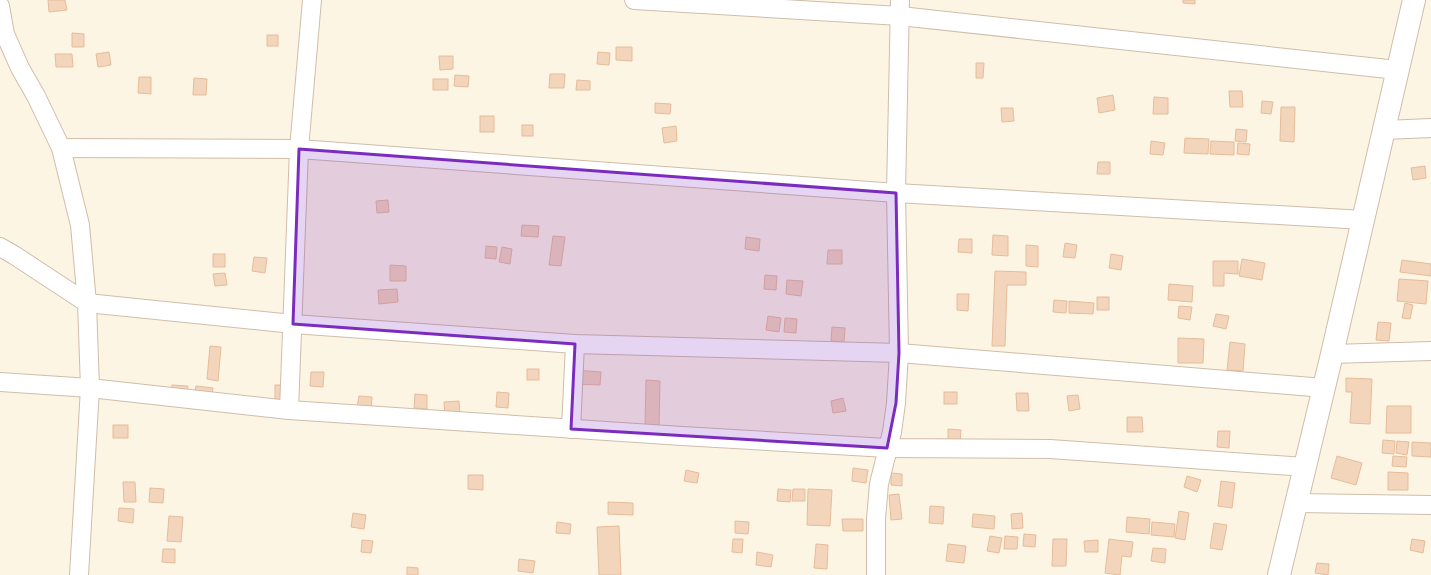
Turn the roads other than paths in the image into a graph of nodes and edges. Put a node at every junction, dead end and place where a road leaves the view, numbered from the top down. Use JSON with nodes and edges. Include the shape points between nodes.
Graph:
{"nodes":[{"id":1,"x":312,"y":0,"type":"edge"},
{"id":2,"x":634,"y":0,"type":"edge"},
{"id":3,"x":1414,"y":0,"type":"edge"},
{"id":4,"x":0,"y":6,"type":"edge"},
{"id":5,"x":900,"y":8,"type":"edge"},
{"id":6,"x":1397,"y":70,"type":"junction"},
{"id":7,"x":1431,"y":128,"type":"edge"},
{"id":8,"x":1384,"y":130,"type":"junction"},
{"id":9,"x":61,"y":148,"type":"junction"},
{"id":10,"x":299,"y":149,"type":"junction"},
{"id":11,"x":896,"y":193,"type":"junction"},
{"id":12,"x":1364,"y":220,"type":"junction"},
{"id":13,"x":0,"y":247,"type":"edge"},
{"id":14,"x":87,"y":303,"type":"junction"},
{"id":15,"x":293,"y":324,"type":"junction"},
{"id":16,"x":575,"y":344,"type":"junction"},
{"id":17,"x":1431,"y":351,"type":"edge"},
{"id":18,"x":898,"y":353,"type":"junction"},
{"id":19,"x":1332,"y":354,"type":"junction"},
{"id":20,"x":0,"y":382,"type":"edge"},
{"id":21,"x":90,"y":388,"type":"junction"},
{"id":22,"x":1324,"y":388,"type":"junction"},
{"id":23,"x":289,"y":410,"type":"junction"},
{"id":24,"x":571,"y":429,"type":"junction"},
{"id":25,"x":887,"y":448,"type":"junction"},
{"id":26,"x":1305,"y":467,"type":"junction"},
{"id":27,"x":1296,"y":503,"type":"junction"},
{"id":28,"x":1431,"y":505,"type":"edge"},
{"id":29,"x":79,"y":575,"type":"edge"},
{"id":30,"x":876,"y":575,"type":"edge"},
{"id":31,"x":1279,"y":575,"type":"edge"}],
"edges":[{"from":1,"to":10,"type":"street"},
{"from":2,"to":5,"type":"street"},
{"from":3,"to":6,"type":"street"},
{"from":4,"to":9,"type":"street","via":[[5,34]]},
{"from":5,"to":6,"type":"street"},
{"from":5,"to":11,"type":"street"},
{"from":6,"to":8,"type":"street"},
{"from":7,"to":8,"type":"street"},
{"from":8,"to":12,"type":"street"},
{"from":9,"to":10,"type":"street"},
{"from":9,"to":14,"type":"street","via":[[80,226]]},
{"from":10,"to":11,"type":"street"},
{"from":10,"to":15,"type":"street"},
{"from":11,"to":12,"type":"street"},
{"from":11,"to":18,"type":"street"},
{"from":12,"to":19,"type":"street"},
{"from":13,"to":14,"type":"street"},
{"from":14,"to":15,"type":"street"},
{"from":14,"to":21,"type":"street"},
{"from":15,"to":16,"type":"street"},
{"from":15,"to":23,"type":"street"},
{"from":16,"to":18,"type":"street"},
{"from":16,"to":24,"type":"street"},
{"from":17,"to":19,"type":"street"},
{"from":18,"to":22,"type":"street"},
{"from":18,"to":25,"type":"street","via":[[896,402]]},
{"from":19,"to":22,"type":"street"},
{"from":20,"to":21,"type":"street"},
{"from":21,"to":23,"type":"street"},
{"from":21,"to":29,"type":"street"},
{"from":22,"to":26,"type":"street"},
{"from":23,"to":24,"type":"street"},
{"from":24,"to":25,"type":"street"},
{"from":25,"to":26,"type":"street","via":[[1050,449]]},
{"from":25,"to":30,"type":"street","via":[[879,484]]},
{"from":26,"to":27,"type":"street"},
{"from":27,"to":28,"type":"street"},
{"from":27,"to":31,"type":"street"}]}
